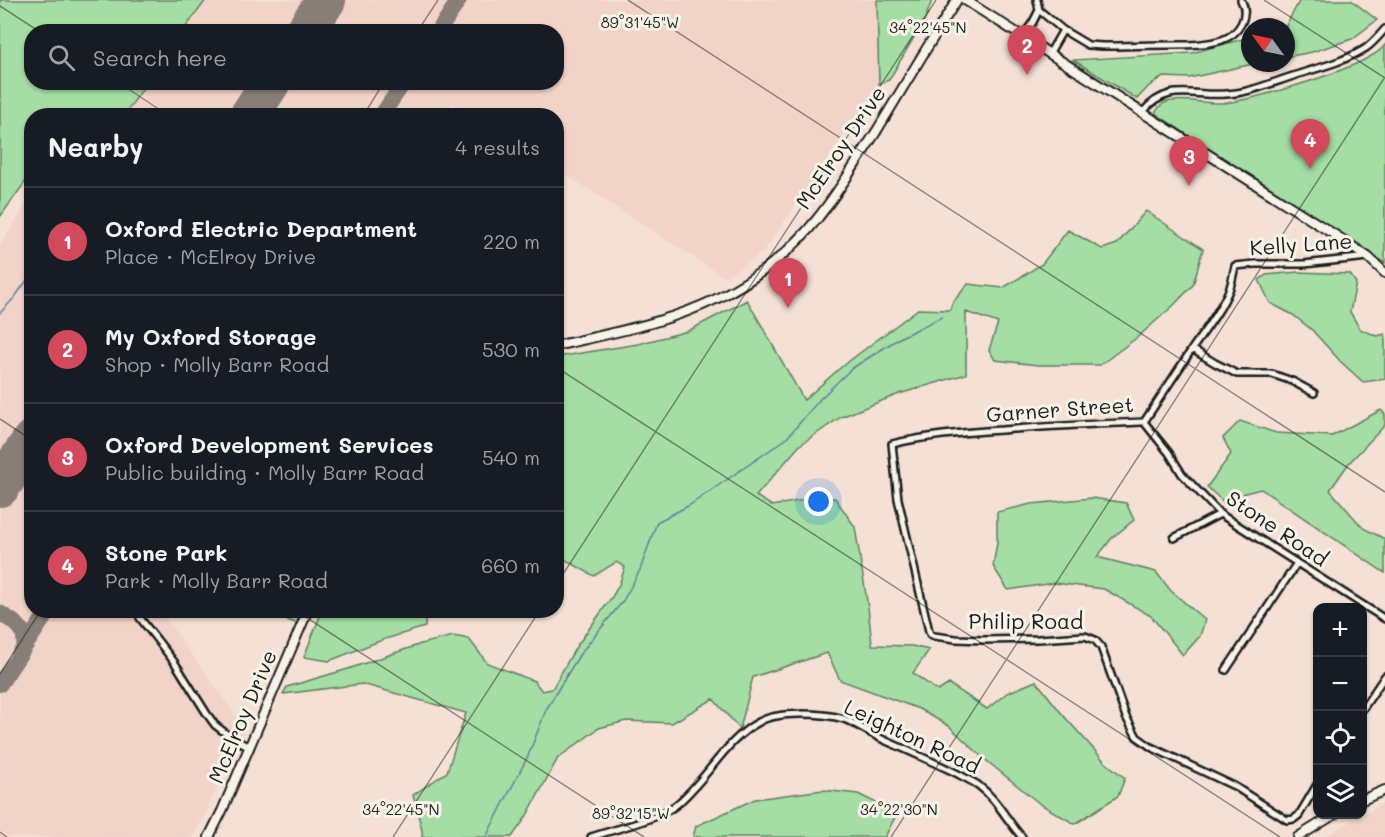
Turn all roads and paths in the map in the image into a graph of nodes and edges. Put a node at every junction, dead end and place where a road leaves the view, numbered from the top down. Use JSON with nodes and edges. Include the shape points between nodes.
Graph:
{"nodes":[{"id":1,"x":957,"y":0,"type":"edge"},
{"id":2,"x":965,"y":0,"type":"edge"},
{"id":3,"x":1037,"y":0,"type":"edge"},
{"id":4,"x":1241,"y":0,"type":"edge"},
{"id":5,"x":1039,"y":10,"type":"junction"},
{"id":6,"x":1385,"y":29,"type":"edge"},
{"id":7,"x":1063,"y":30,"type":"junction"},
{"id":8,"x":1023,"y":36,"type":"junction"},
{"id":9,"x":1049,"y":54,"type":"junction"},
{"id":10,"x":1142,"y":113,"type":"junction"},
{"id":11,"x":1368,"y":258,"type":"junction"},
{"id":12,"x":1235,"y":266,"type":"joint"},
{"id":13,"x":1385,"y":273,"type":"edge"},
{"id":14,"x":564,"y":344,"type":"edge"},
{"id":15,"x":1192,"y":349,"type":"junction"},
{"id":16,"x":1314,"y":393,"type":"dead end"},
{"id":17,"x":1144,"y":422,"type":"junction"},
{"id":18,"x":892,"y":444,"type":"joint"},
{"id":19,"x":1220,"y":514,"type":"junction"},
{"id":20,"x":1174,"y":538,"type":"dead end"},
{"id":21,"x":1297,"y":563,"type":"junction"},
{"id":22,"x":140,"y":618,"type":"dead end"},
{"id":23,"x":305,"y":618,"type":"edge"},
{"id":24,"x":1385,"y":619,"type":"edge"},
{"id":25,"x":1226,"y":670,"type":"dead end"},
{"id":26,"x":1385,"y":676,"type":"edge"},
{"id":27,"x":1367,"y":703,"type":"edge"},
{"id":28,"x":250,"y":748,"type":"junction"},
{"id":29,"x":1313,"y":790,"type":"edge"},
{"id":30,"x":1385,"y":790,"type":"edge"},
{"id":31,"x":1367,"y":798,"type":"edge"},
{"id":32,"x":1327,"y":819,"type":"edge"},
{"id":33,"x":209,"y":837,"type":"edge"},
{"id":34,"x":591,"y":837,"type":"edge"},
{"id":35,"x":1022,"y":837,"type":"edge"},
{"id":36,"x":1298,"y":837,"type":"edge"}],
"edges":[{"from":1,"to":14,"type":"street","name":"McElroy Drive","via":[[849,175],[786,252],[727,293],[687,311]]},
{"from":2,"to":8,"type":"street"},
{"from":3,"to":5,"type":"street"},
{"from":4,"to":7,"type":"street","via":[[1245,15],[1241,26],[1223,40],[1199,44],[1088,45]]},
{"from":5,"to":7,"type":"street"},
{"from":5,"to":8,"type":"street"},
{"from":6,"to":10,"type":"street","via":[[1365,49],[1329,64],[1247,91],[1169,93]]},
{"from":7,"to":9,"type":"street"},
{"from":8,"to":9,"type":"street"},
{"from":9,"to":10,"type":"street"},
{"from":10,"to":11,"type":"street"},
{"from":11,"to":12,"type":"street","name":"Kelly Lane"},
{"from":11,"to":13,"type":"street"},
{"from":12,"to":15,"type":"street","name":"Garner Street","via":[[1217,313]]},
{"from":15,"to":16,"type":"street","via":[[1237,374],[1272,374]]},
{"from":15,"to":17,"type":"street","name":"Garner Street"},
{"from":17,"to":18,"type":"street","name":"Garner Street","via":[[946,434]]},
{"from":17,"to":19,"type":"street","name":"Stone Road","via":[[1182,474]]},
{"from":18,"to":29,"type":"street","name":"Philip Road","via":[[898,499],[930,634],[986,640],[1085,636],[1095,639],[1126,717],[1137,737],[1151,747],[1234,786],[1287,820],[1299,815]]},
{"from":19,"to":20,"type":"street"},
{"from":19,"to":21,"type":"street","name":"Stone Road"},
{"from":21,"to":24,"type":"street","name":"Stone Road"},
{"from":21,"to":25,"type":"street"},
{"from":22,"to":28,"type":"street","via":[[215,725]]},
{"from":23,"to":28,"type":"street","name":"McElroy Drive"},
{"from":26,"to":27,"type":"street"},
{"from":28,"to":33,"type":"street","name":"McElroy Drive"},
{"from":30,"to":31,"type":"street"},
{"from":32,"to":36,"type":"street"},
{"from":34,"to":35,"type":"street","name":"Leighton Road","via":[[675,806],[747,729],[761,720],[801,714],[844,720],[977,785],[988,793]]}]}
